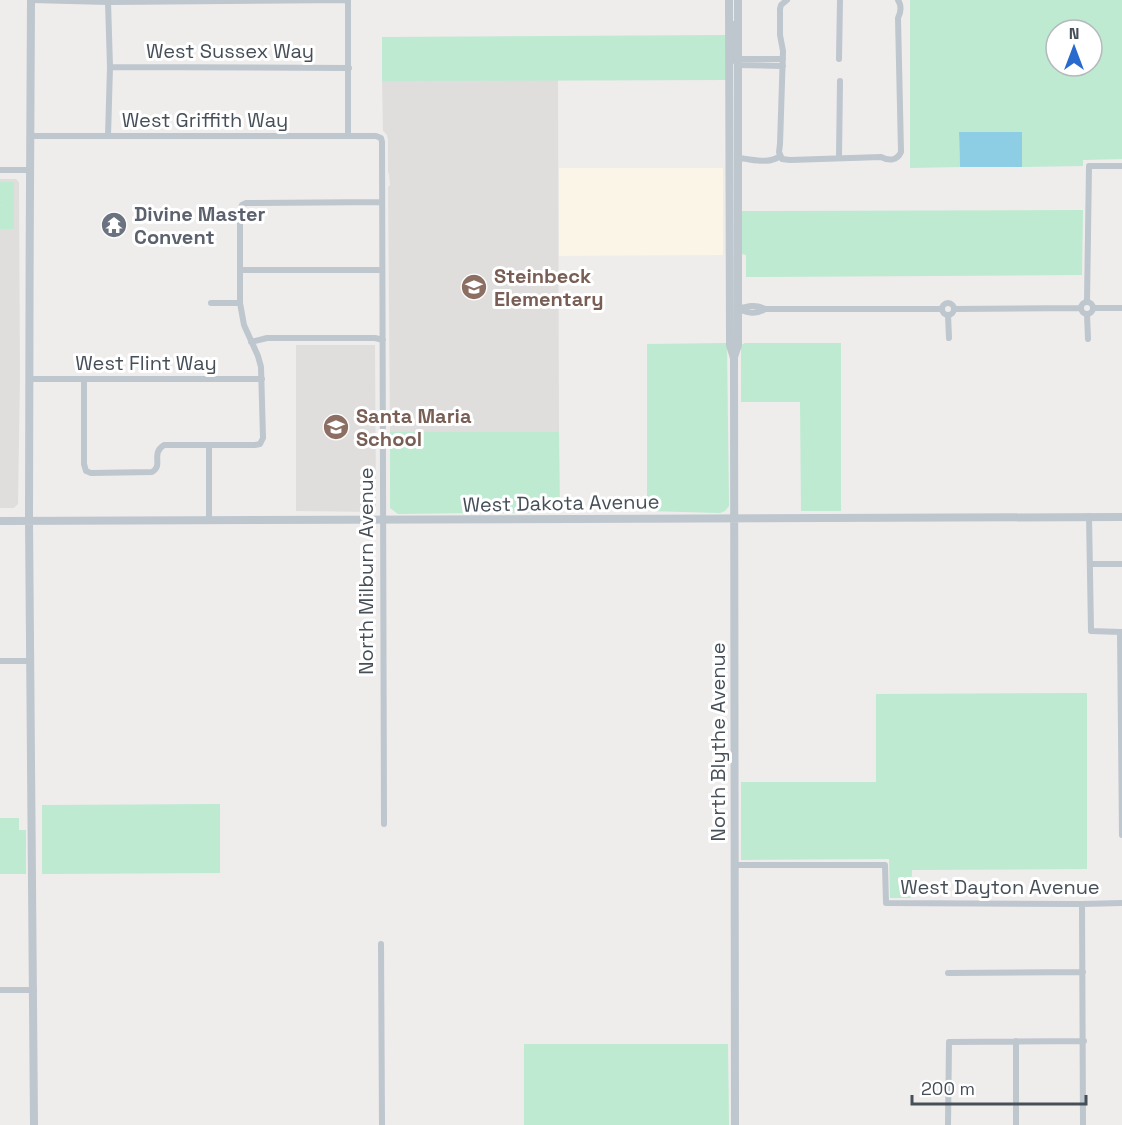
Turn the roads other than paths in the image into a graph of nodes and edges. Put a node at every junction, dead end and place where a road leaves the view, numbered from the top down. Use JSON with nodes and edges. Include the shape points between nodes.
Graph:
{"nodes":[{"id":1,"x":31,"y":0,"type":"edge"},
{"id":2,"x":288,"y":0,"type":"edge"},
{"id":3,"x":348,"y":0,"type":"edge"},
{"id":4,"x":729,"y":0,"type":"edge"},
{"id":5,"x":738,"y":0,"type":"edge"},
{"id":6,"x":787,"y":0,"type":"edge"},
{"id":7,"x":840,"y":0,"type":"edge"},
{"id":8,"x":898,"y":0,"type":"edge"},
{"id":9,"x":108,"y":2,"type":"edge"},
{"id":10,"x":729,"y":15,"type":"junction"},
{"id":11,"x":839,"y":59,"type":"dead end"},
{"id":12,"x":738,"y":62,"type":"junction"},
{"id":13,"x":783,"y":63,"type":"junction"},
{"id":14,"x":110,"y":67,"type":"junction"},
{"id":15,"x":349,"y":68,"type":"junction"},
{"id":16,"x":840,"y":81,"type":"dead end"},
{"id":17,"x":30,"y":136,"type":"junction"},
{"id":18,"x":108,"y":136,"type":"junction"},
{"id":19,"x":348,"y":136,"type":"junction"},
{"id":20,"x":381,"y":138,"type":"joint"},
{"id":21,"x":780,"y":156,"type":"junction"},
{"id":22,"x":738,"y":158,"type":"junction"},
{"id":23,"x":839,"y":158,"type":"junction"},
{"id":24,"x":1122,"y":166,"type":"edge"},
{"id":25,"x":0,"y":170,"type":"edge"},
{"id":26,"x":29,"y":170,"type":"junction"},
{"id":27,"x":734,"y":179,"type":"junction"},
{"id":28,"x":382,"y":202,"type":"junction"},
{"id":29,"x":730,"y":255,"type":"junction"},
{"id":30,"x":240,"y":270,"type":"junction"},
{"id":31,"x":382,"y":270,"type":"junction"},
{"id":32,"x":1087,"y":302,"type":"junction"},
{"id":33,"x":211,"y":303,"type":"dead end"},
{"id":34,"x":240,"y":303,"type":"junction"},
{"id":35,"x":1081,"y":308,"type":"junction"},
{"id":36,"x":1094,"y":308,"type":"junction"},
{"id":37,"x":1122,"y":308,"type":"edge"},
{"id":38,"x":738,"y":309,"type":"junction"},
{"id":39,"x":942,"y":309,"type":"junction"},
{"id":40,"x":954,"y":309,"type":"junction"},
{"id":41,"x":1088,"y":314,"type":"junction"},
{"id":42,"x":948,"y":315,"type":"junction"},
{"id":43,"x":949,"y":338,"type":"dead end"},
{"id":44,"x":1088,"y":339,"type":"dead end"},
{"id":45,"x":383,"y":340,"type":"junction"},
{"id":46,"x":251,"y":342,"type":"junction"},
{"id":47,"x":734,"y":358,"type":"junction"},
{"id":48,"x":30,"y":379,"type":"junction"},
{"id":49,"x":84,"y":379,"type":"junction"},
{"id":50,"x":262,"y":379,"type":"junction"},
{"id":51,"x":209,"y":445,"type":"junction"},
{"id":52,"x":1089,"y":516,"type":"junction"},
{"id":53,"x":1122,"y":517,"type":"edge"},
{"id":54,"x":734,"y":518,"type":"junction"},
{"id":55,"x":382,"y":520,"type":"junction"},
{"id":56,"x":0,"y":521,"type":"edge"},
{"id":57,"x":209,"y":521,"type":"junction"},
{"id":58,"x":29,"y":522,"type":"junction"},
{"id":59,"x":1090,"y":564,"type":"junction"},
{"id":60,"x":1122,"y":564,"type":"edge"},
{"id":61,"x":1121,"y":632,"type":"edge"},
{"id":62,"x":30,"y":661,"type":"junction"},
{"id":63,"x":0,"y":662,"type":"edge"},
{"id":64,"x":384,"y":824,"type":"dead end"},
{"id":65,"x":1122,"y":836,"type":"edge"},
{"id":66,"x":734,"y":865,"type":"junction"},
{"id":67,"x":1122,"y":903,"type":"edge"},
{"id":68,"x":1082,"y":904,"type":"junction"},
{"id":69,"x":381,"y":944,"type":"dead end"},
{"id":70,"x":1083,"y":972,"type":"junction"},
{"id":71,"x":948,"y":973,"type":"dead end"},
{"id":72,"x":0,"y":990,"type":"edge"},
{"id":73,"x":34,"y":990,"type":"junction"},
{"id":74,"x":1016,"y":1041,"type":"junction"},
{"id":75,"x":1084,"y":1041,"type":"junction"},
{"id":76,"x":34,"y":1125,"type":"edge"},
{"id":77,"x":382,"y":1125,"type":"edge"},
{"id":78,"x":735,"y":1125,"type":"edge"},
{"id":79,"x":948,"y":1125,"type":"edge"},
{"id":80,"x":1016,"y":1125,"type":"edge"},
{"id":81,"x":1083,"y":1125,"type":"edge"}],
"edges":[{"from":1,"to":9,"type":"street"},
{"from":1,"to":17,"type":"street"},
{"from":2,"to":3,"type":"street"},
{"from":2,"to":9,"type":"street"},
{"from":3,"to":15,"type":"street"},
{"from":4,"to":10,"type":"street","name":"North Blythe Avenue"},
{"from":5,"to":12,"type":"street","name":"North Blythe Avenue"},
{"from":6,"to":13,"type":"street","via":[[780,9]]},
{"from":7,"to":11,"type":"street"},
{"from":8,"to":23,"type":"street","via":[[901,152],[891,160]]},
{"from":9,"to":14,"type":"street"},
{"from":10,"to":12,"type":"street","name":"North Blythe Avenue","via":[[733,24],[733,58]]},
{"from":10,"to":27,"type":"street","name":"North Blythe Avenue"},
{"from":12,"to":13,"type":"street"},
{"from":12,"to":22,"type":"street","name":"North Blythe Avenue"},
{"from":13,"to":21,"type":"street"},
{"from":14,"to":15,"type":"street","name":"West Sussex Way"},
{"from":14,"to":18,"type":"street"},
{"from":15,"to":19,"type":"street"},
{"from":16,"to":23,"type":"street"},
{"from":17,"to":18,"type":"street","name":"West Griffith Way"},
{"from":17,"to":26,"type":"street"},
{"from":18,"to":19,"type":"street","name":"West Griffith Way"},
{"from":19,"to":20,"type":"street","name":"West Griffith Way"},
{"from":20,"to":28,"type":"street","name":"North Milburn Avenue"},
{"from":21,"to":22,"type":"street","via":[[768,161]]},
{"from":21,"to":23,"type":"street","via":[[785,160]]},
{"from":22,"to":27,"type":"street","name":"North Blythe Avenue"},
{"from":24,"to":32,"type":"street","via":[[1089,166]]},
{"from":25,"to":26,"type":"street"},
{"from":26,"to":48,"type":"street"},
{"from":27,"to":29,"type":"street","name":"North Blythe Avenue"},
{"from":27,"to":38,"type":"street","name":"North Blythe Avenue"},
{"from":28,"to":30,"type":"street","via":[[246,203],[240,209]]},
{"from":28,"to":31,"type":"street","name":"North Milburn Avenue"},
{"from":29,"to":38,"type":"street","name":"North Blythe Avenue","via":[[733,303]]},
{"from":29,"to":47,"type":"street","name":"North Blythe Avenue","via":[[730,345]]},
{"from":30,"to":31,"type":"street"},
{"from":30,"to":34,"type":"street"},
{"from":31,"to":45,"type":"street","name":"North Milburn Avenue"},
{"from":32,"to":35,"type":"street"},
{"from":32,"to":36,"type":"street"},
{"from":33,"to":34,"type":"street"},
{"from":34,"to":46,"type":"street"},
{"from":35,"to":40,"type":"street"},
{"from":35,"to":41,"type":"street"},
{"from":36,"to":37,"type":"street"},
{"from":36,"to":41,"type":"street"},
{"from":38,"to":39,"type":"street"},
{"from":38,"to":47,"type":"street","name":"North Blythe Avenue"},
{"from":39,"to":40,"type":"street","via":[[948,303]]},
{"from":39,"to":42,"type":"street"},
{"from":40,"to":42,"type":"street"},
{"from":41,"to":44,"type":"street"},
{"from":42,"to":43,"type":"street"},
{"from":45,"to":46,"type":"street","via":[[267,338]]},
{"from":45,"to":55,"type":"street","name":"North Milburn Avenue"},
{"from":46,"to":50,"type":"street"},
{"from":47,"to":54,"type":"street","name":"North Blythe Avenue"},
{"from":48,"to":49,"type":"street","name":"West Flint Way"},
{"from":48,"to":58,"type":"street"},
{"from":49,"to":50,"type":"street","name":"West Flint Way"},
{"from":49,"to":51,"type":"street","via":[[86,471],[152,472],[157,467],[157,453],[164,445]]},
{"from":50,"to":51,"type":"street","via":[[260,444]]},
{"from":51,"to":57,"type":"street"},
{"from":52,"to":53,"type":"street","name":"West Dakota Avenue"},
{"from":52,"to":54,"type":"street","name":"West Dakota Avenue"},
{"from":52,"to":59,"type":"street"},
{"from":54,"to":55,"type":"street","name":"West Dakota Avenue"},
{"from":54,"to":66,"type":"street","name":"North Blythe Avenue"},
{"from":55,"to":57,"type":"street","name":"West Dakota Avenue"},
{"from":55,"to":64,"type":"street","name":"North Milburn Avenue"},
{"from":56,"to":58,"type":"street","name":"West Dakota Avenue"},
{"from":57,"to":58,"type":"street","name":"West Dakota Avenue"},
{"from":58,"to":62,"type":"street"},
{"from":59,"to":60,"type":"street"},
{"from":59,"to":61,"type":"street","via":[[1091,631]]},
{"from":61,"to":65,"type":"street"},
{"from":62,"to":63,"type":"street"},
{"from":62,"to":73,"type":"street"},
{"from":66,"to":68,"type":"street","name":"West Dayton Avenue","via":[[885,865],[886,903]]},
{"from":66,"to":78,"type":"street","name":"North Blythe Avenue"},
{"from":67,"to":68,"type":"street","name":"West Dayton Avenue"},
{"from":68,"to":70,"type":"street"},
{"from":69,"to":77,"type":"street"},
{"from":70,"to":71,"type":"street"},
{"from":70,"to":75,"type":"street"},
{"from":72,"to":73,"type":"street"},
{"from":73,"to":76,"type":"street"},
{"from":74,"to":75,"type":"street"},
{"from":74,"to":79,"type":"street","via":[[949,1042]]},
{"from":74,"to":80,"type":"street"},
{"from":75,"to":81,"type":"street"}]}
